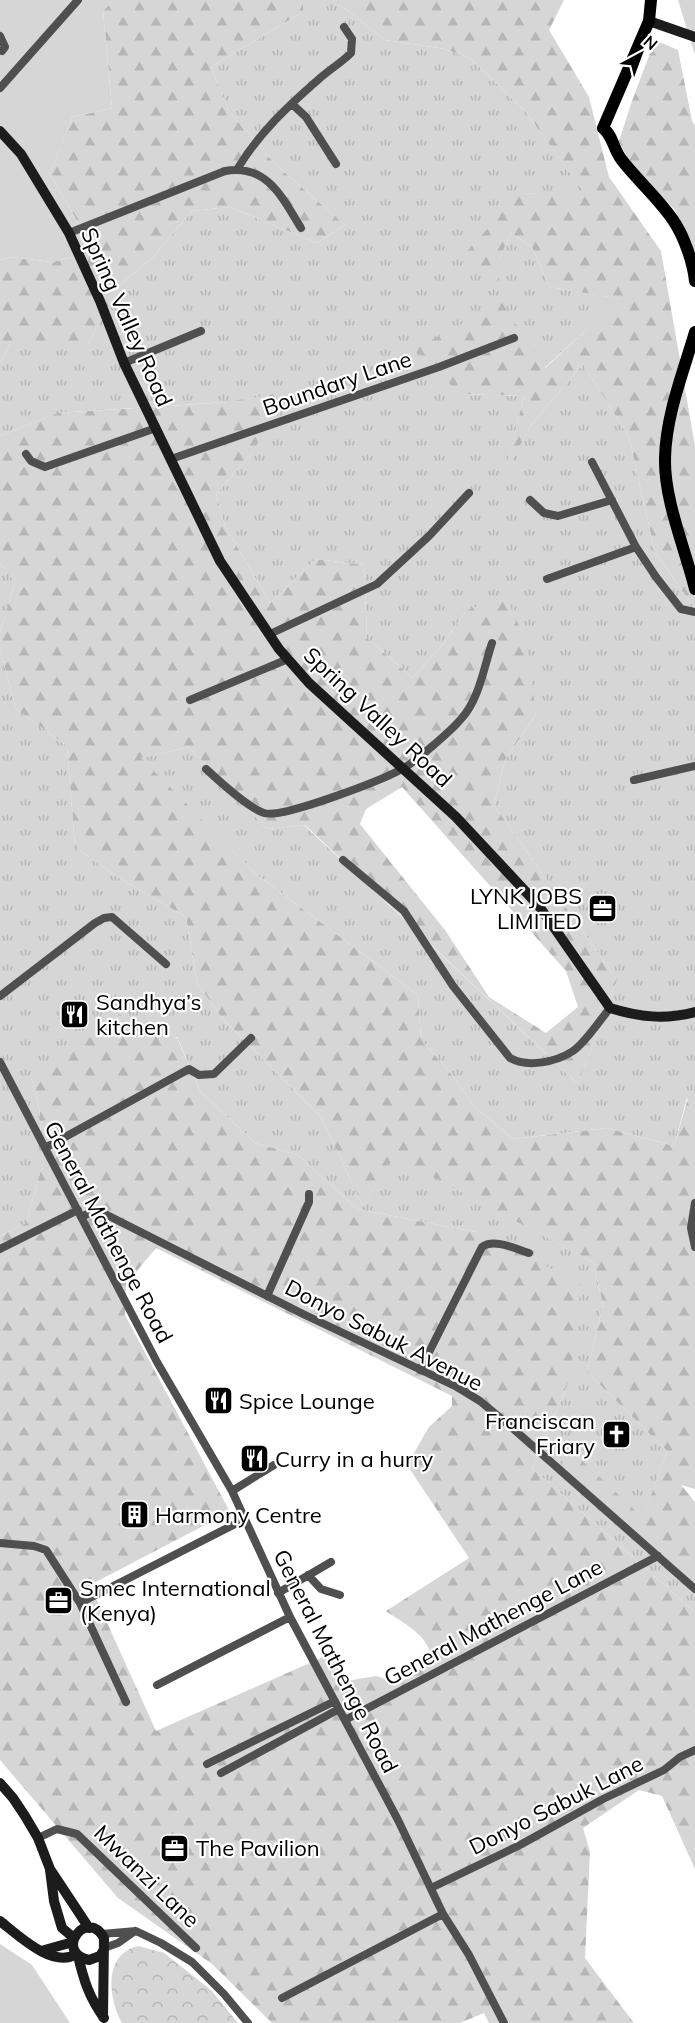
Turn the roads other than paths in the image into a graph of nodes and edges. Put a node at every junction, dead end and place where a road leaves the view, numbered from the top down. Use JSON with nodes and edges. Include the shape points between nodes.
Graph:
{"nodes":[{"id":1,"x":78,"y":0,"type":"edge"},
{"id":2,"x":651,"y":0,"type":"edge"},
{"id":3,"x":649,"y":21,"type":"junction"},
{"id":4,"x":344,"y":27,"type":"dead end"},
{"id":5,"x":0,"y":36,"type":"edge"},
{"id":6,"x":695,"y":37,"type":"edge"},
{"id":7,"x":2,"y":51,"type":"dead end"},
{"id":8,"x":0,"y":88,"type":"edge"},
{"id":9,"x":292,"y":104,"type":"junction"},
{"id":10,"x":0,"y":131,"type":"edge"},
{"id":11,"x":336,"y":164,"type":"dead end"},
{"id":12,"x":238,"y":168,"type":"junction"},
{"id":13,"x":301,"y":228,"type":"dead end"},
{"id":14,"x":69,"y":233,"type":"junction"},
{"id":15,"x":695,"y":281,"type":"edge"},
{"id":16,"x":201,"y":331,"type":"dead end"},
{"id":17,"x":695,"y":332,"type":"edge"},
{"id":18,"x":514,"y":338,"type":"dead end"},
{"id":19,"x":124,"y":363,"type":"junction"},
{"id":20,"x":156,"y":428,"type":"junction"},
{"id":21,"x":26,"y":454,"type":"dead end"},
{"id":22,"x":171,"y":459,"type":"junction"},
{"id":23,"x":592,"y":462,"type":"dead end"},
{"id":24,"x":469,"y":493,"type":"dead end"},
{"id":25,"x":530,"y":500,"type":"dead end"},
{"id":26,"x":612,"y":500,"type":"junction"},
{"id":27,"x":636,"y":547,"type":"junction"},
{"id":28,"x":547,"y":579,"type":"dead end"},
{"id":29,"x":695,"y":589,"type":"edge"},
{"id":30,"x":695,"y":612,"type":"edge"},
{"id":31,"x":270,"y":634,"type":"junction"},
{"id":32,"x":492,"y":643,"type":"dead end"},
{"id":33,"x":288,"y":659,"type":"junction"},
{"id":34,"x":190,"y":700,"type":"dead end"},
{"id":35,"x":695,"y":766,"type":"edge"},
{"id":36,"x":404,"y":768,"type":"junction"},
{"id":37,"x":206,"y":769,"type":"dead end"},
{"id":38,"x":633,"y":780,"type":"dead end"},
{"id":39,"x":343,"y":860,"type":"dead end"},
{"id":40,"x":166,"y":964,"type":"dead end"},
{"id":41,"x":0,"y":996,"type":"edge"},
{"id":42,"x":610,"y":1008,"type":"junction"},
{"id":43,"x":695,"y":1011,"type":"edge"},
{"id":44,"x":251,"y":1038,"type":"dead end"},
{"id":45,"x":0,"y":1062,"type":"edge"},
{"id":46,"x":45,"y":1148,"type":"junction"},
{"id":47,"x":309,"y":1194,"type":"dead end"},
{"id":48,"x":695,"y":1203,"type":"edge"},
{"id":49,"x":79,"y":1214,"type":"junction"},
{"id":50,"x":695,"y":1247,"type":"edge"},
{"id":51,"x":0,"y":1249,"type":"edge"},
{"id":52,"x":529,"y":1253,"type":"dead end"},
{"id":53,"x":267,"y":1296,"type":"junction"},
{"id":54,"x":420,"y":1370,"type":"junction"},
{"id":55,"x":274,"y":1465,"type":"dead end"},
{"id":56,"x":232,"y":1491,"type":"junction"},
{"id":57,"x":245,"y":1519,"type":"junction"},
{"id":58,"x":0,"y":1543,"type":"edge"},
{"id":59,"x":658,"y":1556,"type":"junction"},
{"id":60,"x":331,"y":1562,"type":"dead end"},
{"id":61,"x":308,"y":1575,"type":"junction"},
{"id":62,"x":695,"y":1589,"type":"edge"},
{"id":63,"x":278,"y":1593,"type":"junction"},
{"id":64,"x":340,"y":1595,"type":"dead end"},
{"id":65,"x":80,"y":1603,"type":"junction"},
{"id":66,"x":290,"y":1617,"type":"junction"},
{"id":67,"x":157,"y":1685,"type":"dead end"},
{"id":68,"x":335,"y":1701,"type":"junction"},
{"id":69,"x":126,"y":1702,"type":"dead end"},
{"id":70,"x":339,"y":1709,"type":"junction"},
{"id":71,"x":345,"y":1720,"type":"junction"},
{"id":72,"x":695,"y":1750,"type":"edge"},
{"id":73,"x":207,"y":1764,"type":"dead end"},
{"id":74,"x":221,"y":1773,"type":"dead end"},
{"id":75,"x":0,"y":1783,"type":"edge"},
{"id":76,"x":38,"y":1838,"type":"junction"},
{"id":77,"x":50,"y":1869,"type":"junction"},
{"id":78,"x":431,"y":1888,"type":"junction"},
{"id":79,"x":443,"y":1914,"type":"junction"},
{"id":80,"x":0,"y":1921,"type":"edge"},
{"id":81,"x":89,"y":1928,"type":"junction"},
{"id":82,"x":136,"y":1931,"type":"junction"},
{"id":83,"x":102,"y":1934,"type":"junction"},
{"id":84,"x":73,"y":1940,"type":"junction"},
{"id":85,"x":196,"y":1948,"type":"dead end"},
{"id":86,"x":104,"y":1949,"type":"junction"},
{"id":87,"x":41,"y":1951,"type":"junction"},
{"id":88,"x":77,"y":1955,"type":"junction"},
{"id":89,"x":282,"y":1998,"type":"dead end"},
{"id":90,"x":105,"y":2020,"type":"edge"},
{"id":91,"x":248,"y":2023,"type":"edge"},
{"id":92,"x":504,"y":2023,"type":"edge"}],
"edges":[{"from":1,"to":8,"type":"street"},
{"from":2,"to":3,"type":"main road"},
{"from":3,"to":6,"type":"street"},
{"from":3,"to":15,"type":"main road","via":[[603,128],[611,134],[615,151],[628,168],[674,220]]},
{"from":4,"to":9,"type":"street","via":[[352,39],[351,53]]},
{"from":5,"to":7,"type":"street","via":[[5,47]]},
{"from":9,"to":11,"type":"street","via":[[306,117]]},
{"from":9,"to":12,"type":"street","via":[[252,146]]},
{"from":10,"to":14,"type":"street","name":"Spring Valley Road","via":[[21,154]]},
{"from":12,"to":13,"type":"street","via":[[260,176],[278,191]]},
{"from":12,"to":14,"type":"street"},
{"from":14,"to":19,"type":"street","name":"Spring Valley Road"},
{"from":16,"to":19,"type":"street"},
{"from":17,"to":29,"type":"main road","via":[[669,420],[665,460],[672,507]]},
{"from":18,"to":22,"type":"street","name":"Boundary Lane"},
{"from":19,"to":20,"type":"street","name":"Spring Valley Road"},
{"from":20,"to":21,"type":"street","via":[[45,467]]},
{"from":20,"to":22,"type":"street","name":"Spring Valley Road"},
{"from":22,"to":31,"type":"street","name":"Spring Valley Road","via":[[220,561]]},
{"from":23,"to":26,"type":"street"},
{"from":24,"to":31,"type":"street","via":[[378,584]]},
{"from":25,"to":26,"type":"street","via":[[544,513],[558,516]]},
{"from":26,"to":27,"type":"street"},
{"from":27,"to":28,"type":"street"},
{"from":27,"to":30,"type":"street","via":[[681,609]]},
{"from":31,"to":33,"type":"street","name":"Spring Valley Road"},
{"from":32,"to":36,"type":"street","via":[[473,699],[461,719]]},
{"from":33,"to":34,"type":"street"},
{"from":33,"to":36,"type":"street","name":"Spring Valley Road","via":[[309,683]]},
{"from":35,"to":38,"type":"street"},
{"from":36,"to":37,"type":"street","via":[[334,797],[264,814]]},
{"from":36,"to":42,"type":"street","name":"Spring Valley Road","via":[[539,906]]},
{"from":39,"to":42,"type":"street","via":[[404,911],[453,986],[510,1058],[527,1063],[564,1056],[575,1050]]},
{"from":40,"to":41,"type":"street","via":[[107,917]]},
{"from":42,"to":43,"type":"street","via":[[645,1016],[674,1017]]},
{"from":44,"to":46,"type":"street","via":[[214,1074],[199,1075],[189,1069]]},
{"from":45,"to":46,"type":"street","name":"General Mathenge Road"},
{"from":46,"to":49,"type":"street","name":"General Mathenge Road"},
{"from":47,"to":53,"type":"street","via":[[309,1202]]},
{"from":48,"to":50,"type":"street","via":[[690,1228]]},
{"from":49,"to":51,"type":"street"},
{"from":49,"to":53,"type":"street","name":"Donyo Sabuk Avenue","via":[[103,1213]]},
{"from":49,"to":56,"type":"street","name":"General Mathenge Road","via":[[157,1362]]},
{"from":52,"to":54,"type":"street","via":[[494,1243],[482,1246]]},
{"from":53,"to":54,"type":"street","name":"Donyo Sabuk Avenue"},
{"from":54,"to":59,"type":"street","name":"Donyo Sabuk Avenue","via":[[480,1401]]},
{"from":55,"to":56,"type":"street"},
{"from":56,"to":57,"type":"street","name":"General Mathenge Road"},
{"from":57,"to":63,"type":"street","name":"General Mathenge Road"},
{"from":57,"to":65,"type":"street"},
{"from":58,"to":65,"type":"street","via":[[46,1550]]},
{"from":59,"to":62,"type":"street","name":"Donyo Sabuk Avenue"},
{"from":59,"to":71,"type":"street","name":"General Mathenge Lane"},
{"from":60,"to":61,"type":"street"},
{"from":61,"to":63,"type":"street"},
{"from":61,"to":64,"type":"street","via":[[321,1589]]},
{"from":63,"to":66,"type":"street","name":"General Mathenge Road"},
{"from":65,"to":69,"type":"street"},
{"from":66,"to":67,"type":"street"},
{"from":66,"to":68,"type":"street","name":"General Mathenge Road"},
{"from":68,"to":70,"type":"street","name":"General Mathenge Road"},
{"from":68,"to":73,"type":"street"},
{"from":70,"to":71,"type":"street","name":"General Mathenge Road"},
{"from":70,"to":74,"type":"street"},
{"from":71,"to":78,"type":"street","name":"General Mathenge Road"},
{"from":72,"to":78,"type":"street","name":"Donyo Sabuk Lane","via":[[664,1770]]},
{"from":75,"to":76,"type":"street"},
{"from":76,"to":77,"type":"street"},
{"from":76,"to":85,"type":"street","name":"Mwanzi Lane","via":[[57,1828],[77,1834]]},
{"from":77,"to":81,"type":"street"},
{"from":77,"to":84,"type":"street","via":[[62,1928]]},
{"from":78,"to":79,"type":"street","name":"General Mathenge Road"},
{"from":79,"to":89,"type":"street"},
{"from":79,"to":92,"type":"street","name":"General Mathenge Road"},
{"from":80,"to":87,"type":"street"},
{"from":81,"to":83,"type":"street"},
{"from":81,"to":84,"type":"street","via":[[78,1931]]},
{"from":82,"to":83,"type":"street"},
{"from":82,"to":86,"type":"street"},
{"from":82,"to":91,"type":"street","via":[[192,1962]]},
{"from":83,"to":86,"type":"street"},
{"from":84,"to":87,"type":"street"},
{"from":84,"to":88,"type":"street"},
{"from":86,"to":88,"type":"street","via":[[100,1956],[89,1960]]},
{"from":86,"to":90,"type":"street"},
{"from":87,"to":88,"type":"street","via":[[64,1958]]},
{"from":88,"to":90,"type":"street","via":[[92,2001]]}]}
